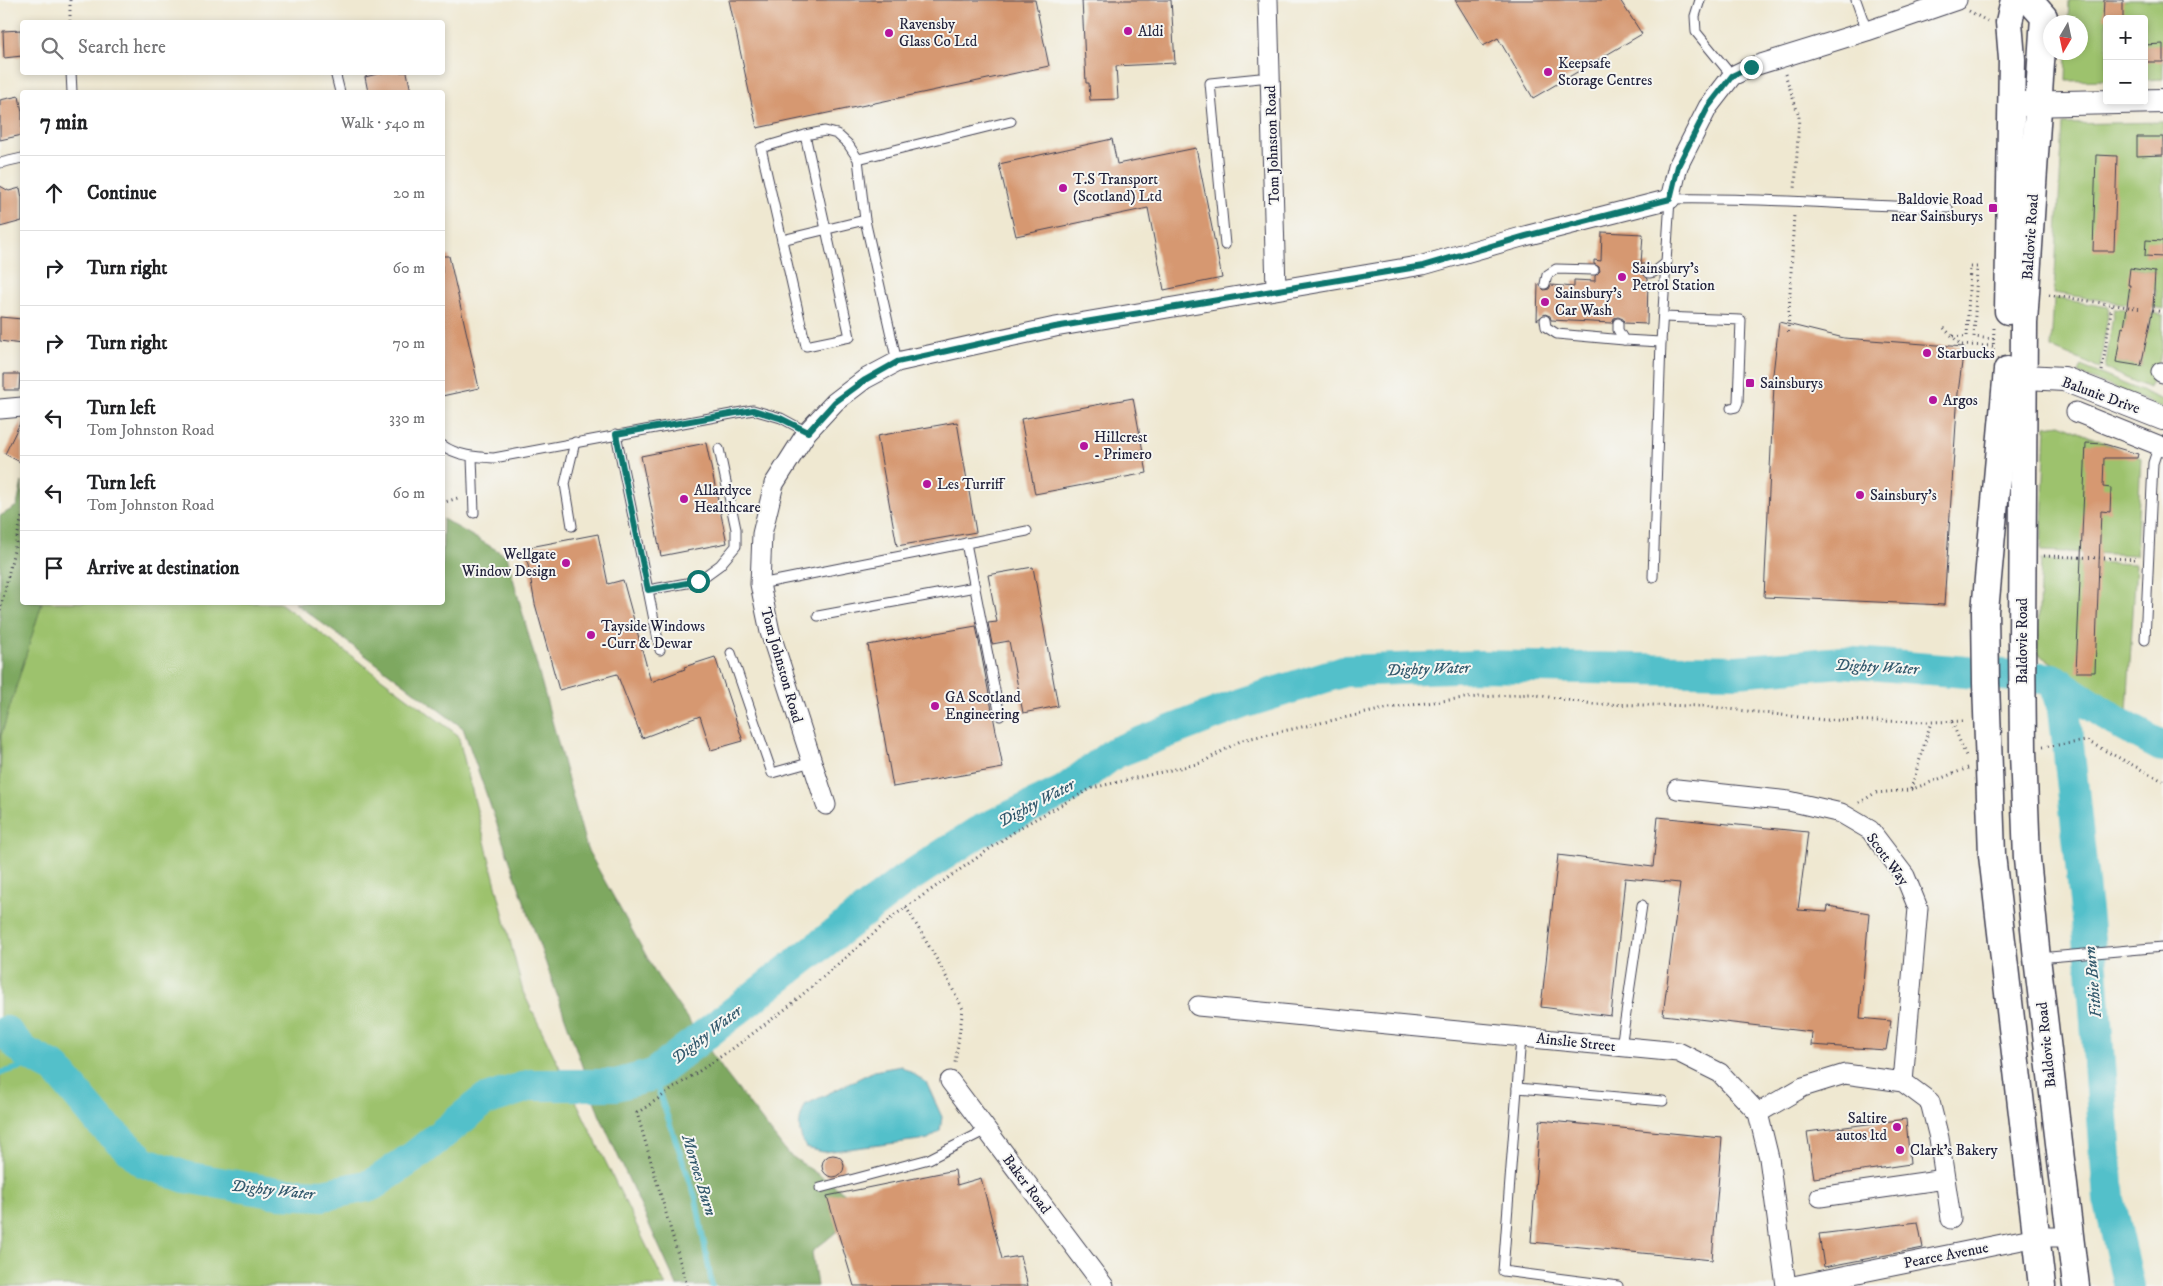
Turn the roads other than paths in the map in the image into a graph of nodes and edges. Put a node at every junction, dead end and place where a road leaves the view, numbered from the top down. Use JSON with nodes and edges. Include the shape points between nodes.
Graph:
{"nodes":[{"id":1,"x":1268,"y":0,"type":"edge"},
{"id":2,"x":1700,"y":0,"type":"edge"},
{"id":3,"x":1856,"y":0,"type":"edge"},
{"id":4,"x":1957,"y":0,"type":"edge"},
{"id":5,"x":2014,"y":0,"type":"edge"},
{"id":6,"x":2029,"y":0,"type":"edge"},
{"id":7,"x":1867,"y":31,"type":"junction"},
{"id":8,"x":71,"y":75,"type":"edge"},
{"id":9,"x":336,"y":75,"type":"edge"},
{"id":10,"x":1732,"y":76,"type":"junction"},
{"id":11,"x":1270,"y":77,"type":"junction"},
{"id":12,"x":72,"y":90,"type":"edge"},
{"id":13,"x":340,"y":90,"type":"edge"},
{"id":14,"x":2163,"y":101,"type":"edge"},
{"id":15,"x":2011,"y":104,"type":"junction"},
{"id":16,"x":2038,"y":104,"type":"junction"},
{"id":17,"x":1010,"y":121,"type":"dead end"},
{"id":18,"x":804,"y":135,"type":"junction"},
{"id":19,"x":20,"y":158,"type":"edge"},
{"id":20,"x":858,"y":160,"type":"junction"},
{"id":21,"x":0,"y":163,"type":"edge"},
{"id":22,"x":1670,"y":199,"type":"junction"},
{"id":23,"x":1948,"y":208,"type":"dead end"},
{"id":24,"x":865,"y":220,"type":"junction"},
{"id":25,"x":827,"y":229,"type":"junction"},
{"id":26,"x":782,"y":240,"type":"junction"},
{"id":27,"x":1225,"y":245,"type":"dead end"},
{"id":28,"x":1667,"y":262,"type":"junction"},
{"id":29,"x":1594,"y":270,"type":"dead end"},
{"id":30,"x":1648,"y":273,"type":"dead end"},
{"id":31,"x":1545,"y":284,"type":"dead end"},
{"id":32,"x":1276,"y":289,"type":"junction"},
{"id":33,"x":1663,"y":317,"type":"junction"},
{"id":34,"x":1545,"y":320,"type":"dead end"},
{"id":35,"x":1618,"y":323,"type":"dead end"},
{"id":36,"x":1624,"y":340,"type":"junction"},
{"id":37,"x":1661,"y":342,"type":"junction"},
{"id":38,"x":897,"y":362,"type":"junction"},
{"id":39,"x":2015,"y":376,"type":"junction"},
{"id":40,"x":20,"y":407,"type":"edge"},
{"id":41,"x":1731,"y":408,"type":"dead end"},
{"id":42,"x":0,"y":409,"type":"edge"},
{"id":43,"x":2076,"y":412,"type":"dead end"},
{"id":44,"x":2163,"y":418,"type":"edge"},
{"id":45,"x":808,"y":432,"type":"junction"},
{"id":46,"x":616,"y":434,"type":"junction"},
{"id":47,"x":575,"y":442,"type":"junction"},
{"id":48,"x":2162,"y":443,"type":"edge"},
{"id":49,"x":445,"y":447,"type":"edge"},
{"id":50,"x":719,"y":449,"type":"dead end"},
{"id":51,"x":472,"y":457,"type":"junction"},
{"id":52,"x":474,"y":513,"type":"dead end"},
{"id":53,"x":572,"y":526,"type":"dead end"},
{"id":54,"x":1028,"y":531,"type":"dead end"},
{"id":55,"x":966,"y":543,"type":"junction"},
{"id":56,"x":1653,"y":577,"type":"dead end"},
{"id":57,"x":760,"y":584,"type":"junction"},
{"id":58,"x":975,"y":587,"type":"junction"},
{"id":59,"x":648,"y":590,"type":"junction"},
{"id":60,"x":818,"y":616,"type":"dead end"},
{"id":61,"x":2145,"y":640,"type":"dead end"},
{"id":62,"x":660,"y":650,"type":"dead end"},
{"id":63,"x":731,"y":653,"type":"dead end"},
{"id":64,"x":1000,"y":716,"type":"dead end"},
{"id":65,"x":812,"y":762,"type":"junction"},
{"id":66,"x":1677,"y":789,"type":"dead end"},
{"id":67,"x":826,"y":806,"type":"dead end"},
{"id":68,"x":1642,"y":905,"type":"dead end"},
{"id":69,"x":2163,"y":947,"type":"edge"},
{"id":70,"x":2049,"y":957,"type":"junction"},
{"id":71,"x":1198,"y":1006,"type":"dead end"},
{"id":72,"x":1521,"y":1037,"type":"junction"},
{"id":73,"x":1621,"y":1047,"type":"junction"},
{"id":74,"x":950,"y":1081,"type":"road end"},
{"id":75,"x":1903,"y":1082,"type":"junction"},
{"id":76,"x":1517,"y":1088,"type":"junction"},
{"id":77,"x":1662,"y":1101,"type":"dead end"},
{"id":78,"x":1758,"y":1113,"type":"junction"},
{"id":79,"x":986,"y":1130,"type":"junction"},
{"id":80,"x":1945,"y":1179,"type":"junction"},
{"id":81,"x":820,"y":1188,"type":"dead end"},
{"id":82,"x":1820,"y":1196,"type":"dead end"},
{"id":83,"x":1951,"y":1219,"type":"dead end"},
{"id":84,"x":2037,"y":1237,"type":"junction"},
{"id":85,"x":2071,"y":1237,"type":"junction"},
{"id":86,"x":1104,"y":1286,"type":"edge"},
{"id":87,"x":1618,"y":1286,"type":"edge"},
{"id":88,"x":1786,"y":1286,"type":"edge"},
{"id":89,"x":1793,"y":1286,"type":"edge"},
{"id":90,"x":2042,"y":1286,"type":"edge"},
{"id":91,"x":2076,"y":1286,"type":"edge"}],
"edges":[{"from":1,"to":11,"type":"street","name":"Tom Johnston Road"},
{"from":2,"to":10,"type":"lane","via":[[1695,16],[1696,32]]},
{"from":3,"to":7,"type":"lane"},
{"from":4,"to":7,"type":"street"},
{"from":5,"to":15,"type":"main road","name":"Baldovie Road","via":[[2009,22]]},
{"from":6,"to":16,"type":"main road","name":"Baldovie Road","via":[[2044,17]]},
{"from":7,"to":10,"type":"street","via":[[1751,67]]},
{"from":8,"to":12,"type":"lane"},
{"from":9,"to":13,"type":"lane"},
{"from":10,"to":22,"type":"street","via":[[1708,107],[1678,166]]},
{"from":11,"to":27,"type":"lane","via":[[1210,83]]},
{"from":11,"to":32,"type":"street","name":"Tom Johnston Road"},
{"from":14,"to":16,"type":"street"},
{"from":15,"to":16,"type":"street"},
{"from":15,"to":39,"type":"main road","name":"Baldovie Road"},
{"from":16,"to":39,"type":"main road","name":"Baldovie Road","via":[[2024,323]]},
{"from":17,"to":20,"type":"lane"},
{"from":18,"to":20,"type":"lane","via":[[825,131],[838,134]]},
{"from":18,"to":25,"type":"lane"},
{"from":18,"to":26,"type":"lane","via":[[761,148]]},
{"from":19,"to":21,"type":"lane"},
{"from":20,"to":24,"type":"lane"},
{"from":22,"to":23,"type":"lane","via":[[1725,198]]},
{"from":22,"to":28,"type":"lane"},
{"from":22,"to":32,"type":"street","name":"Tom Johnston Road","via":[[1423,266]]},
{"from":24,"to":25,"type":"lane"},
{"from":24,"to":38,"type":"lane"},
{"from":25,"to":26,"type":"lane"},
{"from":25,"to":26,"type":"lane","via":[[850,337],[806,346]]},
{"from":28,"to":30,"type":"lane"},
{"from":28,"to":33,"type":"lane"},
{"from":29,"to":31,"type":"lane","via":[[1556,269],[1547,275]]},
{"from":32,"to":38,"type":"street","name":"Tom Johnston Road","via":[[1055,327]]},
{"from":33,"to":37,"type":"lane"},
{"from":33,"to":41,"type":"lane","via":[[1741,320],[1738,402],[1736,408]]},
{"from":34,"to":36,"type":"lane","via":[[1546,327],[1557,334]]},
{"from":35,"to":36,"type":"lane"},
{"from":36,"to":37,"type":"lane"},
{"from":37,"to":56,"type":"lane"},
{"from":38,"to":45,"type":"street","name":"Tom Johnston Road","via":[[835,402]]},
{"from":39,"to":44,"type":"street","name":"Balunie Drive","via":[[2064,379]]},
{"from":39,"to":70,"type":"main road","name":"Baldovie Road","via":[[2022,555],[2027,858]]},
{"from":39,"to":84,"type":"main road","name":"Baldovie Road","via":[[1985,611],[1986,683],[1992,854]]},
{"from":40,"to":42,"type":"street"},
{"from":43,"to":48,"type":"street"},
{"from":45,"to":46,"type":"lane","via":[[780,418],[753,410]]},
{"from":45,"to":57,"type":"street","name":"Tom Johnston Road","via":[[774,484],[762,534]]},
{"from":46,"to":47,"type":"lane"},
{"from":46,"to":59,"type":"lane"},
{"from":47,"to":51,"type":"lane","via":[[494,458]]},
{"from":47,"to":53,"type":"lane","via":[[565,484]]},
{"from":48,"to":61,"type":"lane","via":[[2153,463]]},
{"from":49,"to":51,"type":"lane"},
{"from":50,"to":59,"type":"lane","via":[[736,529],[736,546],[720,565],[698,581]]},
{"from":51,"to":52,"type":"lane"},
{"from":54,"to":55,"type":"lane"},
{"from":55,"to":57,"type":"lane"},
{"from":55,"to":58,"type":"lane"},
{"from":57,"to":65,"type":"street","name":"Tom Johnston Road","via":[[770,632]]},
{"from":58,"to":60,"type":"lane"},
{"from":58,"to":64,"type":"lane"},
{"from":59,"to":62,"type":"lane"},
{"from":63,"to":65,"type":"lane","via":[[772,773]]},
{"from":65,"to":67,"type":"street","name":"Tom Johnston Road"},
{"from":66,"to":75,"type":"street","name":"Scott Way","via":[[1789,801],[1841,813],[1870,830],[1905,876],[1918,908]]},
{"from":68,"to":73,"type":"lane"},
{"from":69,"to":70,"type":"lane"},
{"from":70,"to":85,"type":"main road","name":"Baldovie Road","via":[[2050,1085]]},
{"from":71,"to":72,"type":"street","name":"Ainslie Street"},
{"from":72,"to":73,"type":"street","name":"Ainslie Street"},
{"from":72,"to":76,"type":"lane"},
{"from":73,"to":78,"type":"street","name":"Ainslie Street","via":[[1678,1052],[1720,1074]]},
{"from":74,"to":79,"type":"street","name":"Baker Road"},
{"from":75,"to":78,"type":"street","via":[[1845,1074],[1804,1087]]},
{"from":75,"to":80,"type":"street","via":[[1930,1102]]},
{"from":76,"to":77,"type":"lane"},
{"from":76,"to":87,"type":"lane","via":[[1503,1271]]},
{"from":78,"to":88,"type":"street","via":[[1769,1158]]},
{"from":79,"to":81,"type":"lane","via":[[929,1159]]},
{"from":79,"to":86,"type":"street","name":"Baker Road"},
{"from":80,"to":82,"type":"street"},
{"from":80,"to":83,"type":"street"},
{"from":84,"to":85,"type":"street","name":"Pearce Avenue"},
{"from":84,"to":89,"type":"street","name":"Pearce Avenue"},
{"from":84,"to":90,"type":"main road","name":"Baldovie Road"},
{"from":85,"to":91,"type":"main road","name":"Baldovie Road"}]}
